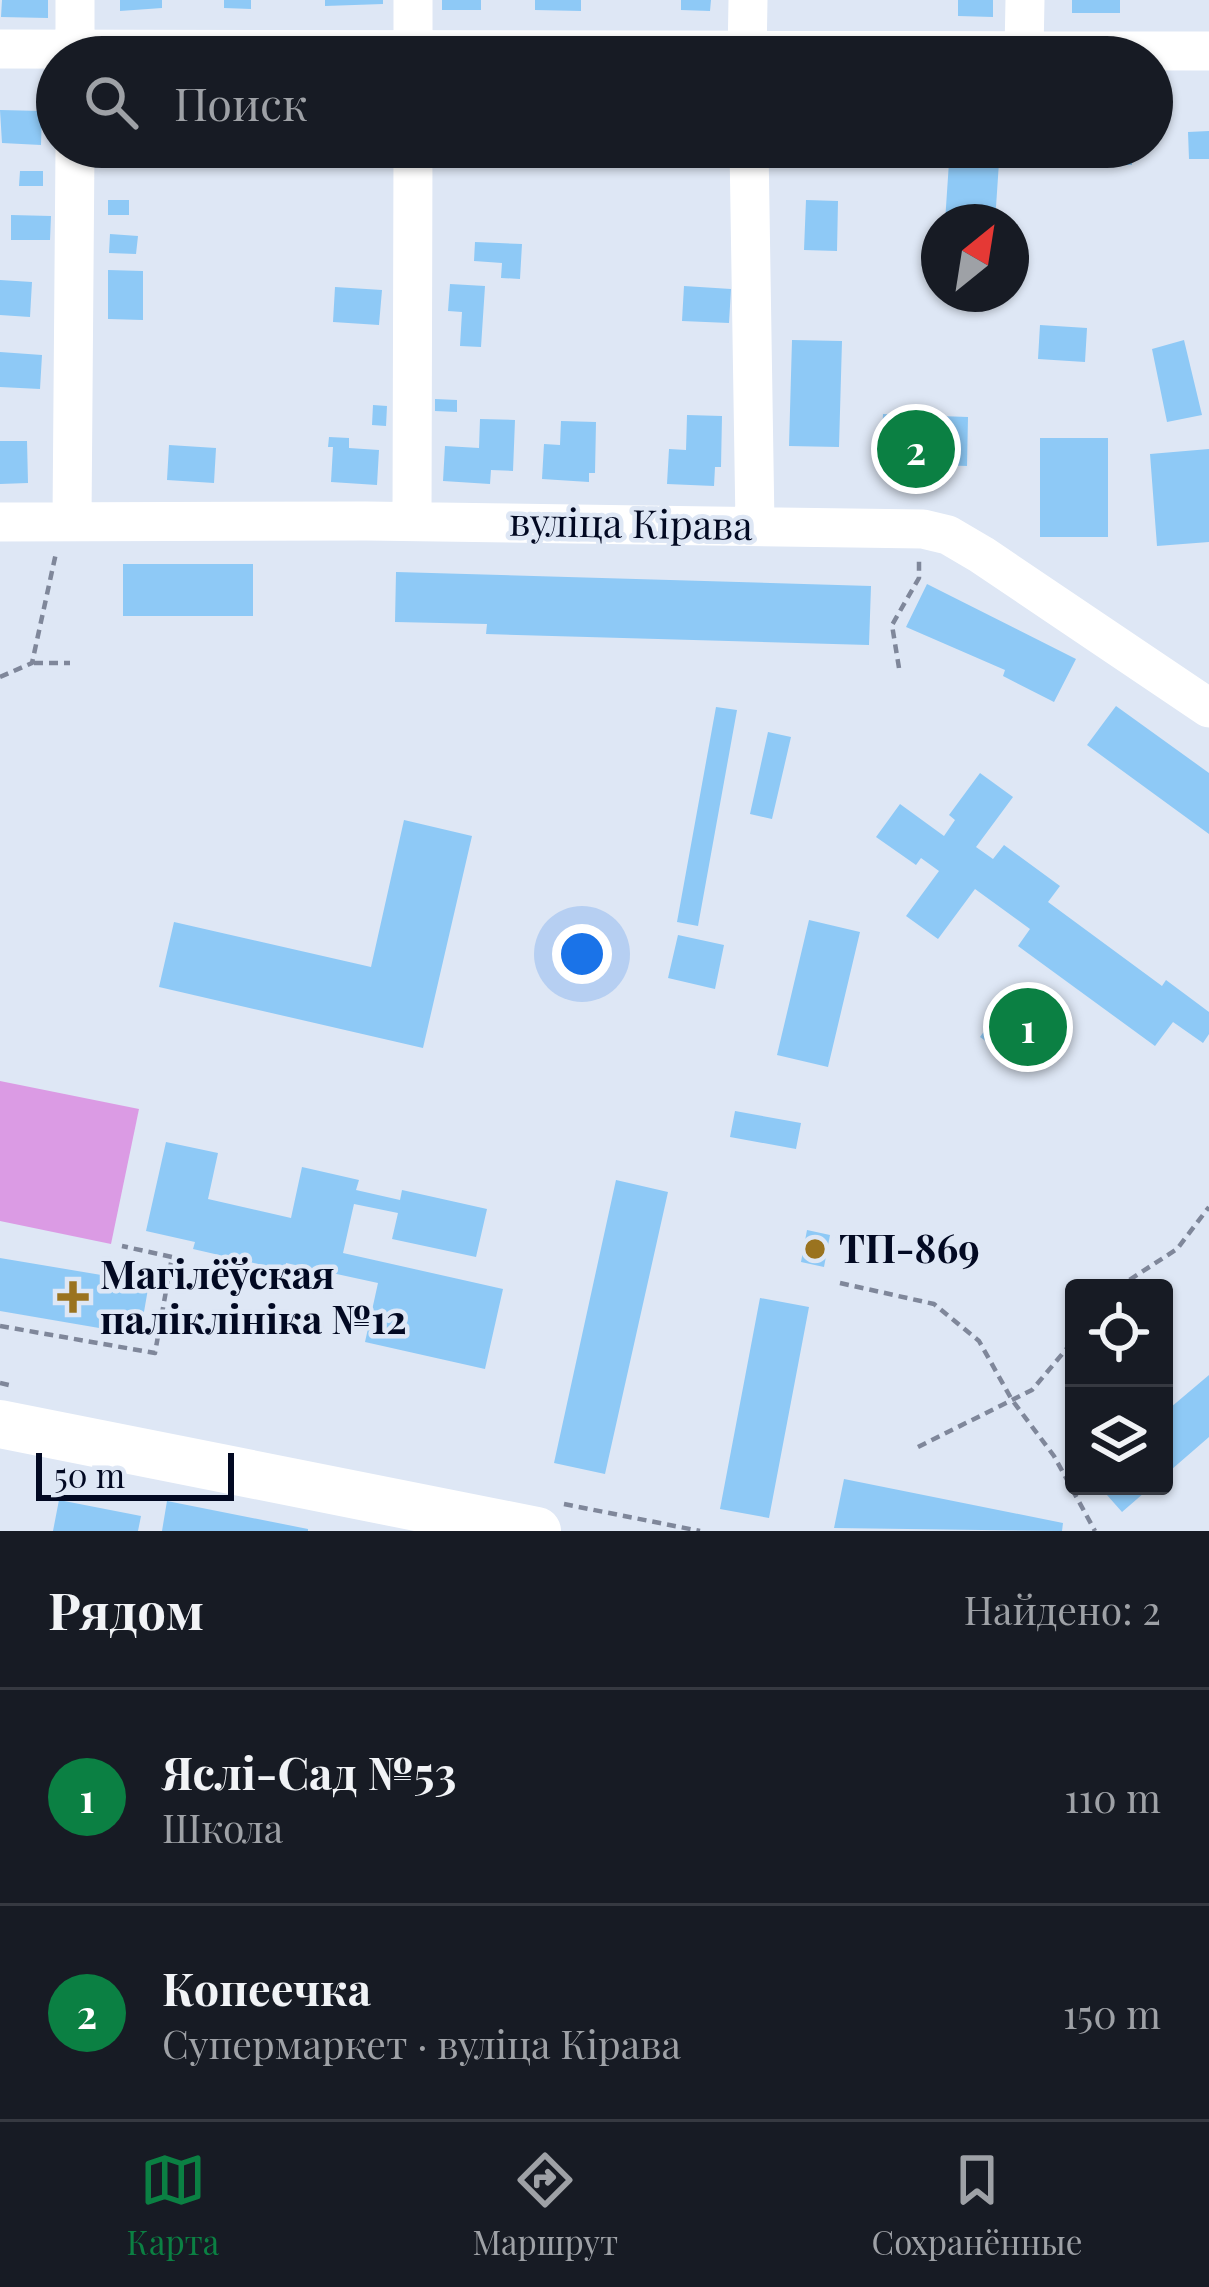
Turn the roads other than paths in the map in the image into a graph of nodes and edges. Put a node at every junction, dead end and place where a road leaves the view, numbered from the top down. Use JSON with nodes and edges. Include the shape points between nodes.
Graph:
{"nodes":[{"id":1,"x":75,"y":0,"type":"edge"},
{"id":2,"x":413,"y":0,"type":"edge"},
{"id":3,"x":748,"y":0,"type":"edge"},
{"id":4,"x":1025,"y":0,"type":"edge"},
{"id":5,"x":75,"y":36,"type":"edge"},
{"id":6,"x":413,"y":36,"type":"edge"},
{"id":7,"x":747,"y":36,"type":"edge"},
{"id":8,"x":1024,"y":36,"type":"edge"},
{"id":9,"x":0,"y":49,"type":"edge"},
{"id":10,"x":36,"y":51,"type":"edge"},
{"id":11,"x":1173,"y":51,"type":"edge"},
{"id":12,"x":1209,"y":51,"type":"edge"},
{"id":13,"x":74,"y":168,"type":"edge"},
{"id":14,"x":413,"y":168,"type":"edge"},
{"id":15,"x":749,"y":168,"type":"edge"},
{"id":16,"x":72,"y":521,"type":"junction"},
{"id":17,"x":412,"y":521,"type":"junction"},
{"id":18,"x":0,"y":522,"type":"edge"},
{"id":19,"x":755,"y":525,"type":"junction"},
{"id":20,"x":1209,"y":708,"type":"edge"},
{"id":21,"x":0,"y":1424,"type":"edge"},
{"id":22,"x":537,"y":1531,"type":"edge"}],
"edges":[{"from":1,"to":5,"type":"street"},
{"from":2,"to":6,"type":"street"},
{"from":3,"to":7,"type":"street"},
{"from":4,"to":8,"type":"street"},
{"from":9,"to":10,"type":"street"},
{"from":11,"to":12,"type":"street"},
{"from":13,"to":16,"type":"street"},
{"from":14,"to":17,"type":"street"},
{"from":15,"to":19,"type":"street"},
{"from":16,"to":17,"type":"street","name":"вуліца Кірава"},
{"from":16,"to":18,"type":"street","name":"вуліца Кірава"},
{"from":17,"to":19,"type":"street","name":"вуліца Кірава"},
{"from":19,"to":20,"type":"street","name":"вуліца Кірава","via":[[948,535]]},
{"from":21,"to":22,"type":"main road"}]}
